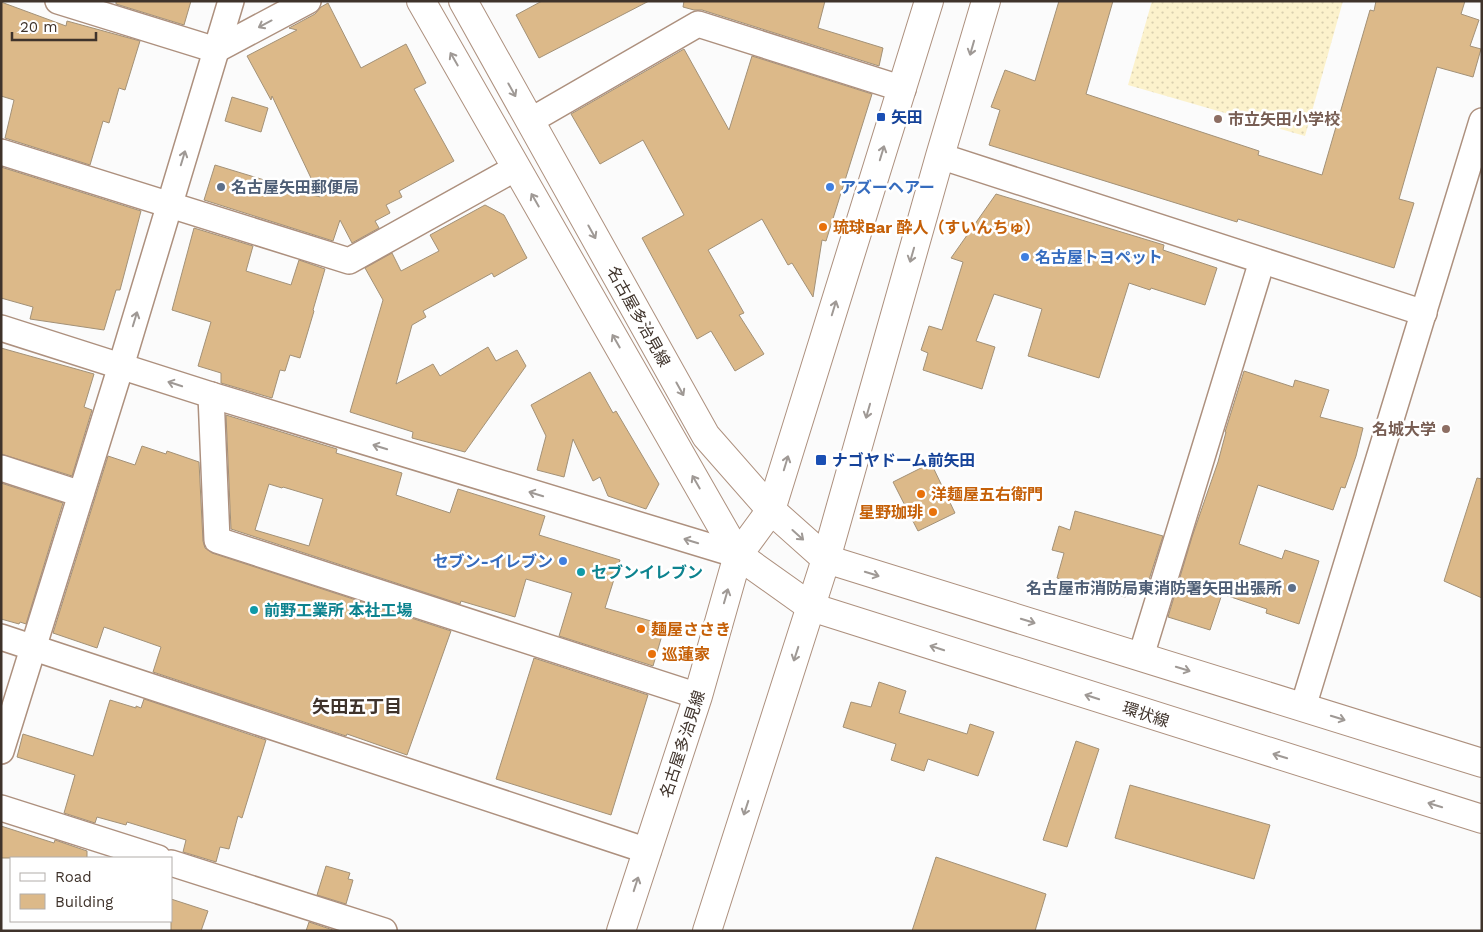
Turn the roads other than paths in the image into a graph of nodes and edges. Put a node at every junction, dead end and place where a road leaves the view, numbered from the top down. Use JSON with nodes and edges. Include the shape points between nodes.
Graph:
{"nodes":[{"id":1,"x":58,"y":1,"type":"edge"},
{"id":2,"x":231,"y":1,"type":"edge"},
{"id":3,"x":308,"y":1,"type":"edge"},
{"id":4,"x":421,"y":1,"type":"edge"},
{"id":5,"x":463,"y":1,"type":"edge"},
{"id":6,"x":929,"y":1,"type":"edge"},
{"id":7,"x":986,"y":1,"type":"edge"},
{"id":8,"x":216,"y":50,"type":"junction"},
{"id":9,"x":902,"y":88,"type":"junction"},
{"id":10,"x":1482,"y":121,"type":"edge"},
{"id":11,"x":530,"y":122,"type":"junction"},
{"id":12,"x":1,"y":152,"type":"edge"},
{"id":13,"x":940,"y":156,"type":"junction"},
{"id":14,"x":516,"y":168,"type":"junction"},
{"id":15,"x":169,"y":204,"type":"junction"},
{"id":16,"x":1262,"y":261,"type":"junction"},
{"id":17,"x":1424,"y":313,"type":"junction"},
{"id":18,"x":1,"y":328,"type":"edge"},
{"id":19,"x":121,"y":366,"type":"junction"},
{"id":20,"x":211,"y":395,"type":"junction"},
{"id":21,"x":1,"y":468,"type":"edge"},
{"id":22,"x":81,"y":494,"type":"junction"},
{"id":23,"x":771,"y":510,"type":"junction"},
{"id":24,"x":738,"y":555,"type":"junction"},
{"id":25,"x":826,"y":559,"type":"junction"},
{"id":26,"x":810,"y":607,"type":"junction"},
{"id":27,"x":1,"y":637,"type":"edge"},
{"id":28,"x":33,"y":648,"type":"junction"},
{"id":29,"x":1142,"y":656,"type":"junction"},
{"id":30,"x":698,"y":696,"type":"junction"},
{"id":31,"x":1303,"y":707,"type":"junction"},
{"id":32,"x":1,"y":751,"type":"edge"},
{"id":33,"x":1482,"y":763,"type":"edge"},
{"id":34,"x":1,"y":808,"type":"edge"},
{"id":35,"x":1482,"y":819,"type":"edge"},
{"id":36,"x":648,"y":851,"type":"junction"},
{"id":37,"x":155,"y":857,"type":"edge"},
{"id":38,"x":172,"y":862,"type":"edge"},
{"id":39,"x":384,"y":931,"type":"edge"},
{"id":40,"x":621,"y":931,"type":"edge"},
{"id":41,"x":707,"y":931,"type":"edge"}],
"edges":[{"from":1,"to":8,"type":"street"},
{"from":2,"to":8,"type":"street"},
{"from":3,"to":8,"type":"street","one_way":true},
{"from":14,"to":4,"type":"main road","name":"名古屋多治見線","one_way":true},
{"from":5,"to":11,"type":"main road","name":"名古屋多治見線","one_way":true},
{"from":6,"to":9,"type":"main road"},
{"from":7,"to":13,"type":"main road","one_way":true},
{"from":15,"to":8,"type":"street","one_way":true},
{"from":9,"to":11,"type":"street","via":[[698,24]]},
{"from":23,"to":9,"type":"main road","one_way":true},
{"from":10,"to":17,"type":"street"},
{"from":11,"to":23,"type":"main road","name":"名古屋多治見線","one_way":true,"via":[[706,436]]},
{"from":12,"to":15,"type":"street"},
{"from":13,"to":16,"type":"street"},
{"from":13,"to":25,"type":"main road","one_way":true},
{"from":14,"to":15,"type":"street","via":[[349,261]]},
{"from":24,"to":14,"type":"main road","name":"名古屋多治見線","one_way":true},
{"from":19,"to":15,"type":"street","one_way":true},
{"from":16,"to":17,"type":"street"},
{"from":16,"to":29,"type":"street"},
{"from":17,"to":31,"type":"street"},
{"from":18,"to":19,"type":"street"},
{"from":20,"to":19,"type":"street","one_way":true},
{"from":19,"to":22,"type":"street"},
{"from":24,"to":20,"type":"street","one_way":true},
{"from":20,"to":30,"type":"street","via":[[217,540]]},
{"from":21,"to":22,"type":"street"},
{"from":22,"to":28,"type":"street"},
{"from":23,"to":24,"type":"main road"},
{"from":23,"to":25,"type":"main road","name":"名古屋多治見線","one_way":true},
{"from":24,"to":26,"type":"main road","name":"名古屋多治見線"},
{"from":30,"to":24,"type":"main road","name":"名古屋多治見線","one_way":true},
{"from":25,"to":26,"type":"main road"},
{"from":25,"to":29,"type":"main road","one_way":true},
{"from":35,"to":26,"type":"main road","name":"環状線","one_way":true},
{"from":26,"to":41,"type":"main road","one_way":true},
{"from":27,"to":28,"type":"street"},
{"from":28,"to":32,"type":"street"},
{"from":28,"to":36,"type":"street"},
{"from":29,"to":31,"type":"main road","one_way":true},
{"from":30,"to":36,"type":"main road","name":"名古屋多治見線"},
{"from":31,"to":33,"type":"main road","one_way":true},
{"from":34,"to":37,"type":"street"},
{"from":40,"to":36,"type":"main road","name":"名古屋多治見線","one_way":true},
{"from":38,"to":39,"type":"street"}]}
